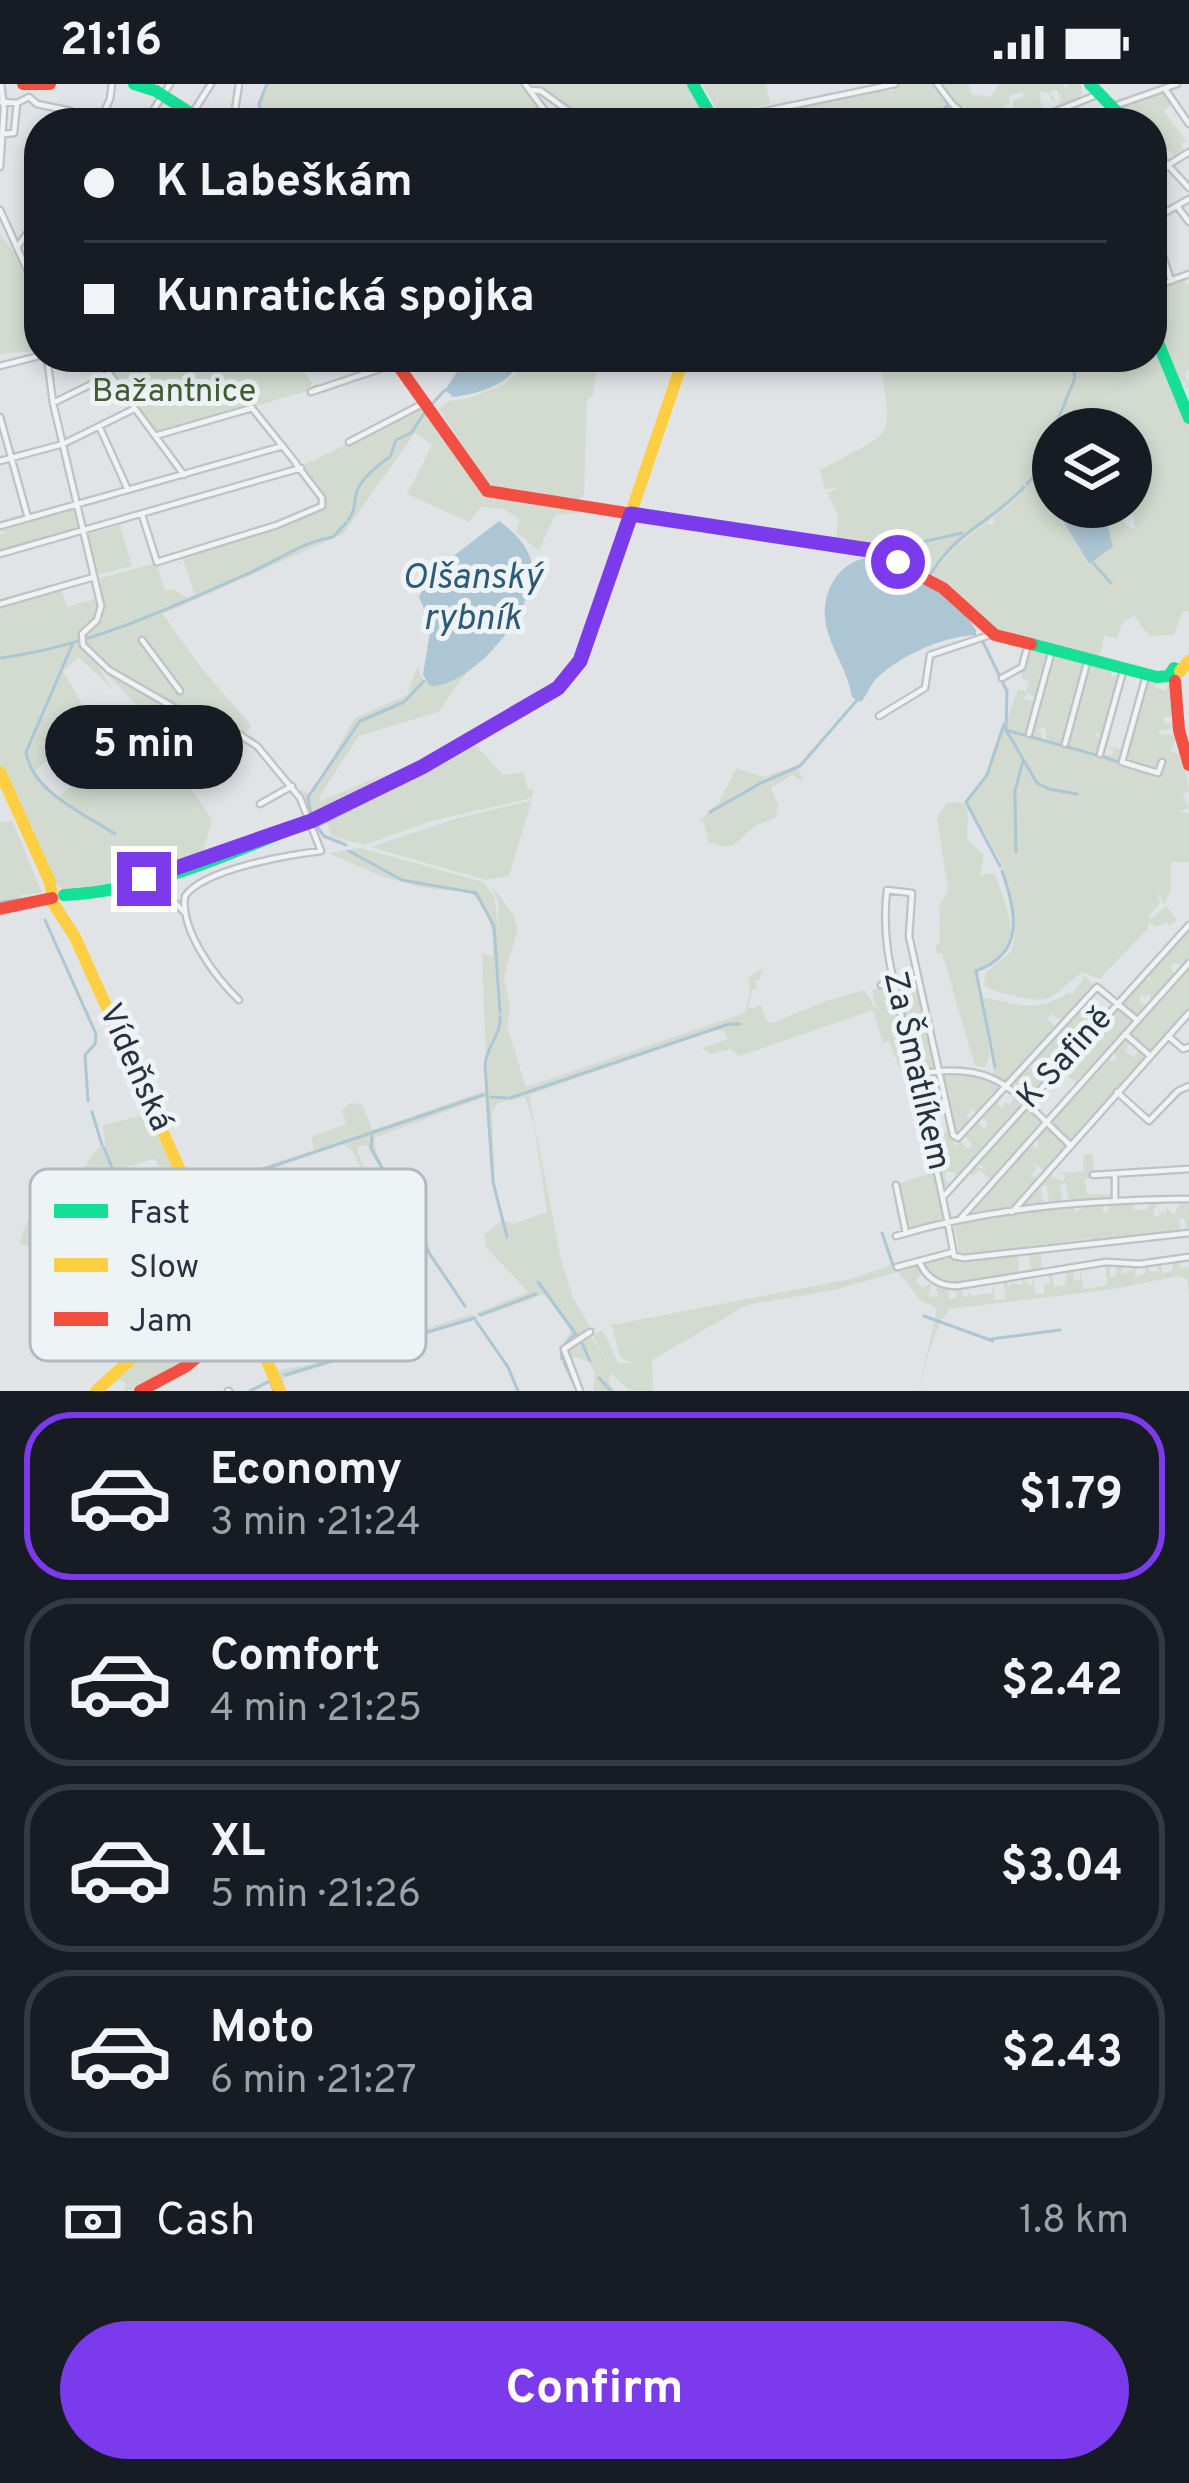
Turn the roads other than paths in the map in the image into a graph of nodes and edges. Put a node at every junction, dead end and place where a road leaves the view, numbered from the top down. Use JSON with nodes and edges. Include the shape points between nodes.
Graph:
{"nodes":[{"id":1,"x":1,"y":84,"type":"edge"},
{"id":2,"x":50,"y":84,"type":"edge"},
{"id":3,"x":134,"y":84,"type":"edge"},
{"id":4,"x":525,"y":84,"type":"edge"},
{"id":5,"x":895,"y":84,"type":"edge"},
{"id":6,"x":937,"y":84,"type":"edge"},
{"id":7,"x":1177,"y":84,"type":"edge"},
{"id":8,"x":885,"y":85,"type":"edge"},
{"id":9,"x":30,"y":89,"type":"edge"},
{"id":10,"x":1095,"y":89,"type":"edge"},
{"id":11,"x":1165,"y":89,"type":"junction"},
{"id":12,"x":166,"y":90,"type":"edge"},
{"id":13,"x":533,"y":90,"type":"junction"},
{"id":14,"x":2,"y":102,"type":"edge"},
{"id":15,"x":17,"y":104,"type":"junction"},
{"id":16,"x":56,"y":108,"type":"edge"},
{"id":17,"x":544,"y":108,"type":"edge"},
{"id":18,"x":564,"y":108,"type":"edge"},
{"id":19,"x":777,"y":108,"type":"edge"},
{"id":20,"x":959,"y":108,"type":"edge"},
{"id":21,"x":1057,"y":108,"type":"edge"},
{"id":22,"x":1134,"y":108,"type":"edge"},
{"id":23,"x":1189,"y":124,"type":"edge"},
{"id":24,"x":3,"y":134,"type":"edge"},
{"id":25,"x":1189,"y":152,"type":"edge"},
{"id":26,"x":1,"y":157,"type":"edge"},
{"id":27,"x":1169,"y":166,"type":"joint"},
{"id":28,"x":0,"y":167,"type":"edge"},
{"id":29,"x":1189,"y":188,"type":"edge"},
{"id":30,"x":1189,"y":199,"type":"edge"},
{"id":31,"x":1177,"y":206,"type":"junction"},
{"id":32,"x":0,"y":210,"type":"edge"},
{"id":33,"x":1167,"y":212,"type":"edge"},
{"id":34,"x":1189,"y":222,"type":"edge"},
{"id":35,"x":24,"y":237,"type":"edge"},
{"id":36,"x":16,"y":247,"type":"junction"},
{"id":37,"x":24,"y":263,"type":"edge"},
{"id":38,"x":1167,"y":268,"type":"edge"},
{"id":39,"x":1189,"y":274,"type":"edge"},
{"id":40,"x":1171,"y":280,"type":"junction"},
{"id":41,"x":1167,"y":281,"type":"edge"},
{"id":42,"x":1167,"y":364,"type":"edge"},
{"id":43,"x":47,"y":372,"type":"edge"},
{"id":44,"x":108,"y":372,"type":"edge"},
{"id":45,"x":363,"y":372,"type":"edge"},
{"id":46,"x":402,"y":372,"type":"edge"},
{"id":47,"x":679,"y":372,"type":"edge"},
{"id":48,"x":110,"y":375,"type":"junction"},
{"id":49,"x":319,"y":389,"type":"dead end"},
{"id":50,"x":53,"y":403,"type":"junction"},
{"id":51,"x":426,"y":406,"type":"junction"},
{"id":52,"x":135,"y":409,"type":"junction"},
{"id":53,"x":0,"y":417,"type":"edge"},
{"id":54,"x":1189,"y":418,"type":"edge"},
{"id":55,"x":99,"y":426,"type":"junction"},
{"id":56,"x":155,"y":436,"type":"junction"},
{"id":57,"x":349,"y":442,"type":"dead end"},
{"id":58,"x":63,"y":444,"type":"junction"},
{"id":59,"x":283,"y":446,"type":"junction"},
{"id":60,"x":11,"y":458,"type":"junction"},
{"id":61,"x":0,"y":461,"type":"edge"},
{"id":62,"x":297,"y":465,"type":"junction"},
{"id":63,"x":184,"y":475,"type":"junction"},
{"id":64,"x":128,"y":490,"type":"junction"},
{"id":65,"x":77,"y":505,"type":"junction"},
{"id":66,"x":141,"y":513,"type":"junction"},
{"id":67,"x":630,"y":514,"type":"junction"},
{"id":68,"x":28,"y":518,"type":"junction"},
{"id":69,"x":0,"y":526,"type":"edge"},
{"id":70,"x":83,"y":530,"type":"junction"},
{"id":71,"x":0,"y":554,"type":"edge"},
{"id":72,"x":94,"y":578,"type":"junction"},
{"id":73,"x":0,"y":604,"type":"edge"},
{"id":74,"x":993,"y":634,"type":"junction"},
{"id":75,"x":142,"y":640,"type":"dead end"},
{"id":76,"x":1028,"y":644,"type":"junction"},
{"id":77,"x":1052,"y":650,"type":"junction"},
{"id":78,"x":1088,"y":659,"type":"junction"},
{"id":79,"x":1124,"y":668,"type":"junction"},
{"id":80,"x":1147,"y":674,"type":"junction"},
{"id":81,"x":1002,"y":678,"type":"dead end"},
{"id":82,"x":1180,"y":678,"type":"edge"},
{"id":83,"x":180,"y":691,"type":"dead end"},
{"id":84,"x":879,"y":716,"type":"dead end"},
{"id":85,"x":1029,"y":734,"type":"dead end"},
{"id":86,"x":1065,"y":744,"type":"dead end"},
{"id":87,"x":1100,"y":754,"type":"dead end"},
{"id":88,"x":1162,"y":762,"type":"dead end"},
{"id":89,"x":1189,"y":765,"type":"edge"},
{"id":90,"x":0,"y":772,"type":"edge"},
{"id":91,"x":292,"y":787,"type":"junction"},
{"id":92,"x":260,"y":804,"type":"dead end"},
{"id":93,"x":152,"y":877,"type":"junction"},
{"id":94,"x":102,"y":890,"type":"junction"},
{"id":95,"x":88,"y":896,"type":"junction"},
{"id":96,"x":59,"y":898,"type":"junction"},
{"id":97,"x":0,"y":909,"type":"edge"},
{"id":98,"x":184,"y":912,"type":"junction"},
{"id":99,"x":1189,"y":925,"type":"edge"},
{"id":100,"x":75,"y":937,"type":"junction"},
{"id":101,"x":1189,"y":963,"type":"edge"},
{"id":102,"x":918,"y":978,"type":"junction"},
{"id":103,"x":894,"y":982,"type":"junction"},
{"id":104,"x":881,"y":986,"type":"dead end"},
{"id":105,"x":239,"y":1000,"type":"dead end"},
{"id":106,"x":1117,"y":1003,"type":"junction"},
{"id":107,"x":1189,"y":1013,"type":"edge"},
{"id":108,"x":1137,"y":1020,"type":"junction"},
{"id":109,"x":1125,"y":1034,"type":"junction"},
{"id":110,"x":1168,"y":1036,"type":"junction"},
{"id":111,"x":1189,"y":1047,"type":"edge"},
{"id":112,"x":1150,"y":1056,"type":"junction"},
{"id":113,"x":939,"y":1070,"type":"junction"},
{"id":114,"x":914,"y":1075,"type":"junction"},
{"id":115,"x":1189,"y":1087,"type":"edge"},
{"id":116,"x":1007,"y":1088,"type":"junction"},
{"id":117,"x":1117,"y":1092,"type":"junction"},
{"id":118,"x":1026,"y":1105,"type":"junction"},
{"id":119,"x":1046,"y":1123,"type":"junction"},
{"id":120,"x":1070,"y":1145,"type":"junction"},
{"id":121,"x":179,"y":1169,"type":"edge"},
{"id":122,"x":1189,"y":1169,"type":"edge"},
{"id":123,"x":1115,"y":1174,"type":"junction"},
{"id":124,"x":1094,"y":1175,"type":"dead end"},
{"id":125,"x":896,"y":1185,"type":"dead end"},
{"id":126,"x":945,"y":1195,"type":"junction"},
{"id":127,"x":1115,"y":1199,"type":"junction"},
{"id":128,"x":1189,"y":1199,"type":"edge"},
{"id":129,"x":1012,"y":1211,"type":"junction"},
{"id":130,"x":961,"y":1218,"type":"junction"},
{"id":131,"x":950,"y":1220,"type":"junction"},
{"id":132,"x":906,"y":1233,"type":"junction"},
{"id":133,"x":1189,"y":1233,"type":"edge"},
{"id":134,"x":896,"y":1236,"type":"dead end"},
{"id":135,"x":953,"y":1252,"type":"junction"},
{"id":136,"x":1189,"y":1257,"type":"edge"},
{"id":137,"x":919,"y":1261,"type":"junction"},
{"id":138,"x":897,"y":1267,"type":"dead end"},
{"id":139,"x":590,"y":1332,"type":"dead end"},
{"id":140,"x":129,"y":1361,"type":"edge"},
{"id":141,"x":192,"y":1361,"type":"edge"},
{"id":142,"x":266,"y":1361,"type":"edge"},
{"id":143,"x":96,"y":1391,"type":"edge"},
{"id":144,"x":140,"y":1391,"type":"edge"},
{"id":145,"x":280,"y":1391,"type":"edge"},
{"id":146,"x":580,"y":1391,"type":"edge"}],
"edges":[{"from":1,"to":14,"type":"street"},
{"from":2,"to":9,"type":"main road"},
{"from":3,"to":12,"type":"main road"},
{"from":4,"to":13,"type":"street"},
{"from":5,"to":8,"type":"street"},
{"from":6,"to":20,"type":"street"},
{"from":7,"to":11,"type":"street"},
{"from":8,"to":19,"type":"street"},
{"from":9,"to":15,"type":"street"},
{"from":9,"to":16,"type":"street","via":[[38,104]]},
{"from":10,"to":21,"type":"street"},
{"from":11,"to":22,"type":"street"},
{"from":11,"to":23,"type":"street"},
{"from":13,"to":17,"type":"street"},
{"from":13,"to":18,"type":"street"},
{"from":14,"to":15,"type":"street"},
{"from":14,"to":24,"type":"street"},
{"from":15,"to":24,"type":"street","via":[[14,133]]},
{"from":24,"to":26,"type":"street"},
{"from":25,"to":27,"type":"street"},
{"from":26,"to":28,"type":"street"},
{"from":27,"to":29,"type":"street"},
{"from":30,"to":31,"type":"street"},
{"from":31,"to":33,"type":"street"},
{"from":31,"to":34,"type":"street"},
{"from":32,"to":36,"type":"street"},
{"from":35,"to":36,"type":"street"},
{"from":36,"to":37,"type":"street"},
{"from":38,"to":40,"type":"street"},
{"from":39,"to":40,"type":"street"},
{"from":40,"to":41,"type":"street"},
{"from":42,"to":54,"type":"main road"},
{"from":43,"to":50,"type":"street"},
{"from":44,"to":48,"type":"street"},
{"from":45,"to":49,"type":"street"},
{"from":46,"to":51,"type":"main road"},
{"from":47,"to":67,"type":"main road"},
{"from":48,"to":50,"type":"street"},
{"from":48,"to":52,"type":"street"},
{"from":50,"to":58,"type":"street"},
{"from":51,"to":57,"type":"street"},
{"from":51,"to":67,"type":"main road","via":[[487,491]]},
{"from":52,"to":55,"type":"street"},
{"from":52,"to":56,"type":"street"},
{"from":53,"to":60,"type":"street"},
{"from":55,"to":58,"type":"street"},
{"from":55,"to":64,"type":"street"},
{"from":56,"to":59,"type":"street","via":[[253,408]]},
{"from":56,"to":63,"type":"street"},
{"from":58,"to":60,"type":"street"},
{"from":58,"to":65,"type":"street"},
{"from":59,"to":62,"type":"street"},
{"from":59,"to":63,"type":"street"},
{"from":60,"to":61,"type":"street"},
{"from":60,"to":68,"type":"street"},
{"from":62,"to":66,"type":"street"},
{"from":62,"to":66,"type":"street","via":[[323,500],[320,509],[161,562]]},
{"from":63,"to":64,"type":"street"},
{"from":64,"to":65,"type":"street"},
{"from":65,"to":68,"type":"street"},
{"from":65,"to":70,"type":"street"},
{"from":66,"to":70,"type":"street"},
{"from":67,"to":74,"type":"main road","via":[[874,552],[944,588]]},
{"from":67,"to":93,"type":"main road","via":[[580,661],[558,688],[310,821]]},
{"from":68,"to":69,"type":"street"},
{"from":70,"to":71,"type":"street"},
{"from":70,"to":72,"type":"street"},
{"from":72,"to":73,"type":"street"},
{"from":72,"to":91,"type":"street","via":[[100,612],[82,638],[102,666],[248,739]]},
{"from":74,"to":76,"type":"main road"},
{"from":74,"to":84,"type":"street","via":[[930,655],[925,688]]},
{"from":75,"to":83,"type":"street"},
{"from":76,"to":77,"type":"main road"},
{"from":76,"to":81,"type":"street","via":[[1022,667]]},
{"from":77,"to":78,"type":"main road"},
{"from":77,"to":85,"type":"street"},
{"from":78,"to":79,"type":"main road"},
{"from":78,"to":86,"type":"street"},
{"from":79,"to":80,"type":"main road"},
{"from":79,"to":87,"type":"street"},
{"from":80,"to":82,"type":"main road"},
{"from":80,"to":88,"type":"street","via":[[1122,762],[1158,773]]},
{"from":82,"to":89,"type":"main road","via":[[1179,730]]},
{"from":90,"to":96,"type":"main road","name":"Vídeňská"},
{"from":91,"to":92,"type":"street"},
{"from":91,"to":98,"type":"street","via":[[321,851],[198,883],[185,896]]},
{"from":93,"to":94,"type":"main road"},
{"from":93,"to":98,"type":"street"},
{"from":94,"to":95,"type":"main road"},
{"from":94,"to":96,"type":"main road"},
{"from":95,"to":96,"type":"main road"},
{"from":95,"to":100,"type":"main road","via":[[68,908]]},
{"from":96,"to":97,"type":"main road"},
{"from":96,"to":100,"type":"main road","name":"Vídeňská"},
{"from":98,"to":105,"type":"street"},
{"from":99,"to":106,"type":"street","name":"K Safině"},
{"from":100,"to":121,"type":"main road","name":"Vídeňská"},
{"from":101,"to":108,"type":"street"},
{"from":102,"to":103,"type":"street"},
{"from":102,"to":103,"type":"street","name":"Za Šmatlíkem","via":[[908,928],[912,893],[887,890],[883,935]]},
{"from":102,"to":113,"type":"street"},
{"from":103,"to":104,"type":"street"},
{"from":103,"to":114,"type":"street","name":"Za Šmatlíkem"},
{"from":106,"to":108,"type":"street"},
{"from":106,"to":116,"type":"street","via":[[1097,987]]},
{"from":106,"to":118,"type":"street","name":"K Safině"},
{"from":107,"to":110,"type":"street"},
{"from":108,"to":109,"type":"street"},
{"from":109,"to":112,"type":"street"},
{"from":109,"to":119,"type":"street"},
{"from":110,"to":111,"type":"street"},
{"from":110,"to":112,"type":"street"},
{"from":112,"to":117,"type":"street"},
{"from":113,"to":114,"type":"street"},
{"from":113,"to":116,"type":"street","via":[[972,1069]]},
{"from":113,"to":116,"type":"street","via":[[958,1138]]},
{"from":114,"to":126,"type":"street","name":"Za Šmatlíkem"},
{"from":115,"to":117,"type":"street","via":[[1149,1121]]},
{"from":116,"to":118,"type":"street"},
{"from":117,"to":120,"type":"street"},
{"from":118,"to":119,"type":"street"},
{"from":118,"to":126,"type":"street","name":"K Safině"},
{"from":119,"to":120,"type":"street"},
{"from":119,"to":130,"type":"street"},
{"from":120,"to":129,"type":"street"},
{"from":122,"to":123,"type":"street"},
{"from":123,"to":124,"type":"street"},
{"from":123,"to":127,"type":"street"},
{"from":125,"to":132,"type":"street"},
{"from":126,"to":131,"type":"street","name":"Za Šmatlíkem"},
{"from":127,"to":128,"type":"street"},
{"from":127,"to":129,"type":"street"},
{"from":129,"to":130,"type":"street"},
{"from":130,"to":131,"type":"street"},
{"from":131,"to":132,"type":"street"},
{"from":131,"to":135,"type":"street","name":"Za Šmatlíkem"},
{"from":132,"to":134,"type":"street"},
{"from":133,"to":135,"type":"street","via":[[964,1258]]},
{"from":135,"to":137,"type":"street"},
{"from":136,"to":137,"type":"street","via":[[958,1286],[936,1282]]},
{"from":137,"to":138,"type":"street"},
{"from":139,"to":146,"type":"street","via":[[564,1349]]},
{"from":140,"to":143,"type":"main road"},
{"from":141,"to":144,"type":"main road"},
{"from":142,"to":145,"type":"main road","name":"Vídeňská"}]}
